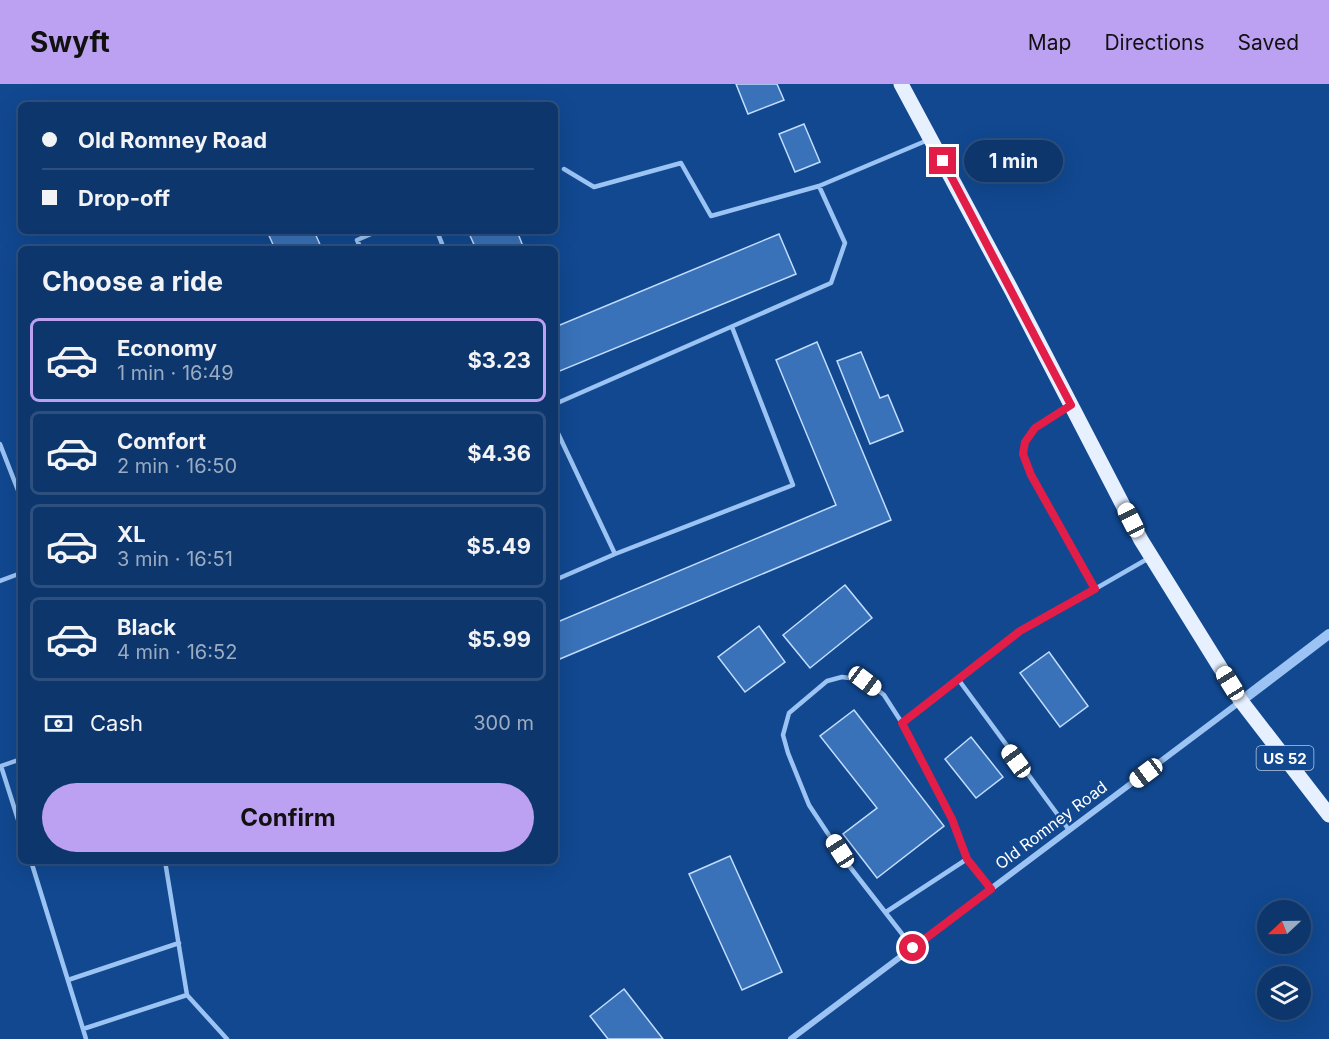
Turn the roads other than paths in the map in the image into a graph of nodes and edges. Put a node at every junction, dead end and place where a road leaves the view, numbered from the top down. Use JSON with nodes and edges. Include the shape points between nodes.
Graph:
{"nodes":[{"id":1,"x":901,"y":84,"type":"edge"},
{"id":2,"x":931,"y":139,"type":"junction"},
{"id":3,"x":564,"y":169,"type":"dead end"},
{"id":4,"x":819,"y":186,"type":"junction"},
{"id":5,"x":371,"y":234,"type":"edge"},
{"id":6,"x":360,"y":246,"type":"edge"},
{"id":7,"x":732,"y":327,"type":"junction"},
{"id":8,"x":558,"y":403,"type":"edge"},
{"id":9,"x":1071,"y":405,"type":"junction"},
{"id":10,"x":558,"y":433,"type":"edge"},
{"id":11,"x":0,"y":444,"type":"edge"},
{"id":12,"x":18,"y":490,"type":"edge"},
{"id":13,"x":615,"y":554,"type":"junction"},
{"id":14,"x":1152,"y":556,"type":"junction"},
{"id":15,"x":18,"y":574,"type":"edge"},
{"id":16,"x":558,"y":579,"type":"edge"},
{"id":17,"x":0,"y":581,"type":"edge"},
{"id":18,"x":1095,"y":589,"type":"junction"},
{"id":19,"x":1329,"y":634,"type":"edge"},
{"id":20,"x":958,"y":679,"type":"junction"},
{"id":21,"x":1241,"y":701,"type":"junction"},
{"id":22,"x":902,"y":723,"type":"junction"},
{"id":23,"x":18,"y":760,"type":"edge"},
{"id":24,"x":1,"y":767,"type":"edge"},
{"id":25,"x":1329,"y":815,"type":"edge"},
{"id":26,"x":18,"y":821,"type":"edge"},
{"id":27,"x":1069,"y":830,"type":"junction"},
{"id":28,"x":967,"y":859,"type":"junction"},
{"id":29,"x":32,"y":864,"type":"edge"},
{"id":30,"x":166,"y":864,"type":"edge"},
{"id":31,"x":991,"y":889,"type":"junction"},
{"id":32,"x":886,"y":912,"type":"junction"},
{"id":33,"x":179,"y":943,"type":"junction"},
{"id":34,"x":913,"y":948,"type":"junction"},
{"id":35,"x":68,"y":980,"type":"junction"},
{"id":36,"x":187,"y":995,"type":"junction"},
{"id":37,"x":83,"y":1029,"type":"junction"},
{"id":38,"x":86,"y":1039,"type":"edge"},
{"id":39,"x":227,"y":1039,"type":"edge"},
{"id":40,"x":791,"y":1039,"type":"edge"}],
"edges":[{"from":1,"to":2,"type":"main road","number":"US 52"},
{"from":2,"to":4,"type":"lane"},
{"from":2,"to":9,"type":"main road","number":"US 52"},
{"from":3,"to":4,"type":"lane","via":[[594,187],[681,163],[711,216]]},
{"from":4,"to":7,"type":"lane","via":[[845,243],[831,283]]},
{"from":5,"to":6,"type":"lane","via":[[357,240]]},
{"from":7,"to":8,"type":"lane"},
{"from":7,"to":13,"type":"lane","via":[[793,485]]},
{"from":9,"to":14,"type":"main road","number":"US 52"},
{"from":9,"to":18,"type":"lane","via":[[1035,428],[1025,442],[1023,454]]},
{"from":10,"to":13,"type":"lane"},
{"from":11,"to":12,"type":"lane"},
{"from":13,"to":16,"type":"lane"},
{"from":14,"to":18,"type":"lane"},
{"from":14,"to":21,"type":"main road","number":"US 52"},
{"from":15,"to":17,"type":"lane"},
{"from":18,"to":20,"type":"lane","via":[[1020,631]]},
{"from":19,"to":21,"type":"street","name":"Old Romney Road"},
{"from":20,"to":22,"type":"lane"},
{"from":20,"to":27,"type":"lane"},
{"from":21,"to":25,"type":"main road","number":"US 52"},
{"from":21,"to":27,"type":"street","name":"Old Romney Road"},
{"from":22,"to":28,"type":"lane","via":[[952,819]]},
{"from":22,"to":32,"type":"lane","via":[[884,694],[865,681],[842,677],[826,681],[789,713],[783,735],[809,805]]},
{"from":23,"to":24,"type":"lane"},
{"from":24,"to":26,"type":"lane"},
{"from":27,"to":31,"type":"street","name":"Old Romney Road"},
{"from":28,"to":31,"type":"lane"},
{"from":28,"to":32,"type":"lane"},
{"from":29,"to":35,"type":"lane"},
{"from":30,"to":33,"type":"lane"},
{"from":31,"to":34,"type":"street","name":"Old Romney Road"},
{"from":32,"to":34,"type":"lane"},
{"from":33,"to":35,"type":"lane"},
{"from":33,"to":36,"type":"lane"},
{"from":34,"to":40,"type":"street","name":"Old Romney Road"},
{"from":35,"to":37,"type":"lane"},
{"from":36,"to":37,"type":"lane"},
{"from":36,"to":39,"type":"lane"},
{"from":37,"to":38,"type":"lane"}]}
